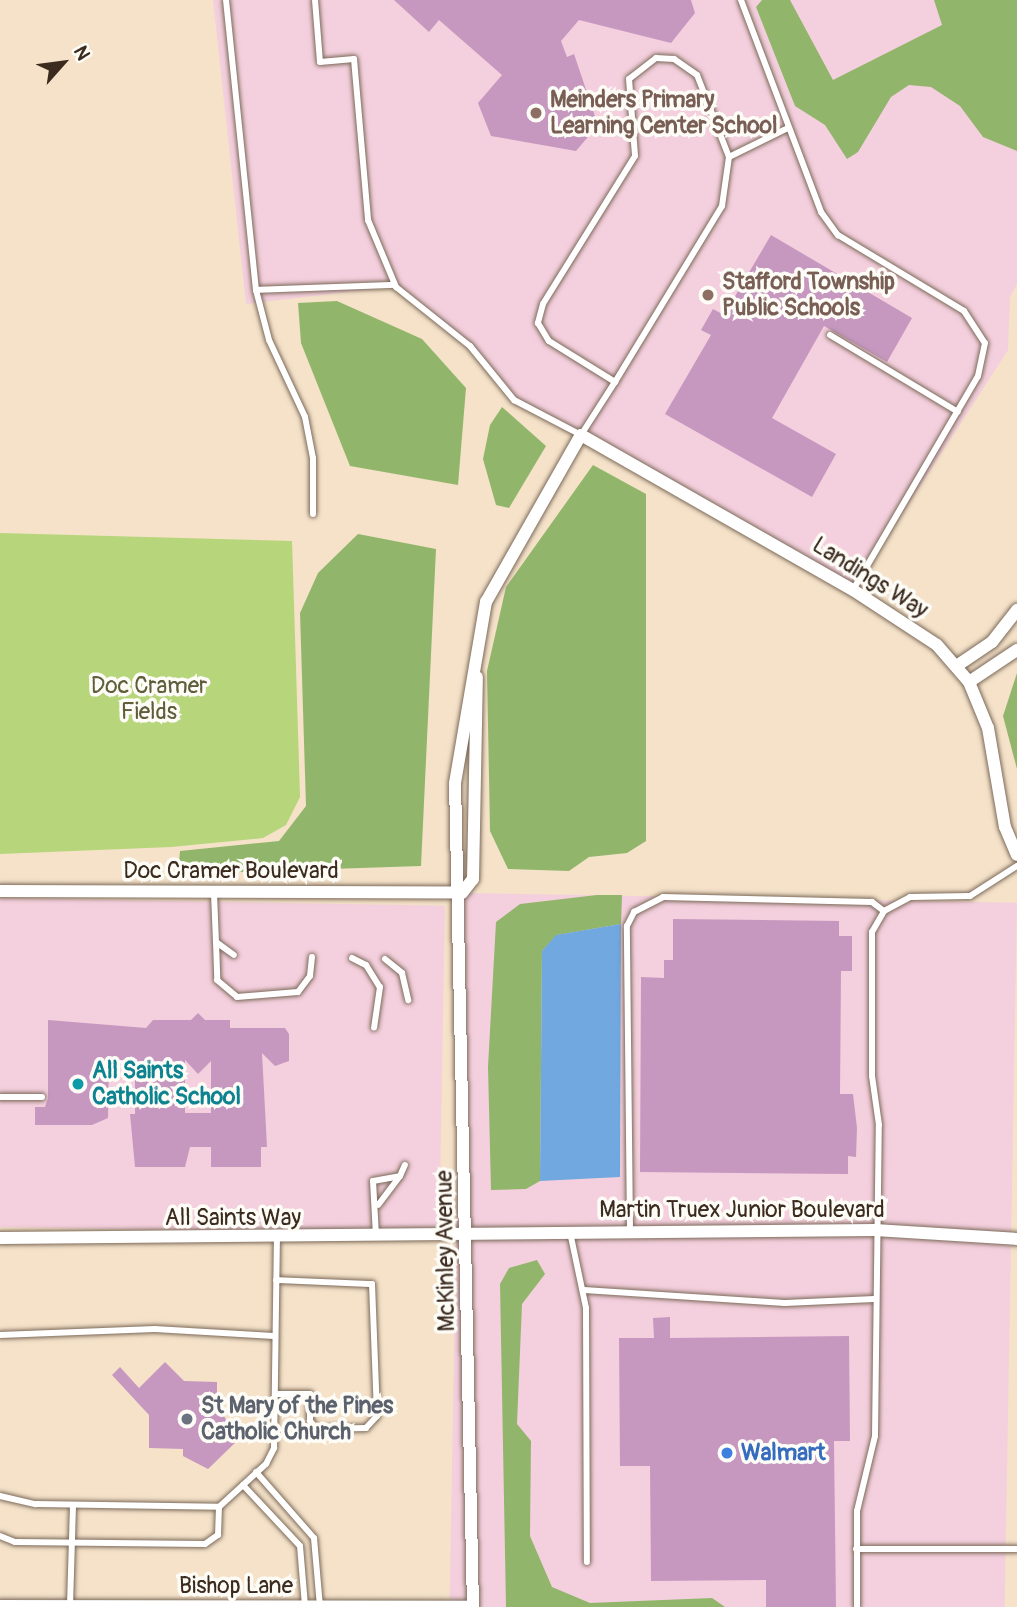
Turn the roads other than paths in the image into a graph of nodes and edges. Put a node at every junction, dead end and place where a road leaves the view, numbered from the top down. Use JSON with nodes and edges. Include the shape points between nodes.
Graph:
{"nodes":[{"id":1,"x":226,"y":0,"type":"edge"},
{"id":2,"x":315,"y":0,"type":"edge"},
{"id":3,"x":741,"y":0,"type":"edge"},
{"id":4,"x":788,"y":128,"type":"junction"},
{"id":5,"x":729,"y":157,"type":"junction"},
{"id":6,"x":396,"y":287,"type":"junction"},
{"id":7,"x":256,"y":290,"type":"junction"},
{"id":8,"x":830,"y":335,"type":"dead end"},
{"id":9,"x":615,"y":382,"type":"junction"},
{"id":10,"x":958,"y":412,"type":"junction"},
{"id":11,"x":581,"y":435,"type":"junction"},
{"id":12,"x":313,"y":514,"type":"dead end"},
{"id":13,"x":853,"y":590,"type":"junction"},
{"id":14,"x":1017,"y":610,"type":"edge"},
{"id":15,"x":479,"y":635,"type":"junction"},
{"id":16,"x":1017,"y":649,"type":"edge"},
{"id":17,"x":958,"y":665,"type":"junction"},
{"id":18,"x":969,"y":682,"type":"junction"},
{"id":19,"x":1017,"y":855,"type":"edge"},
{"id":20,"x":1017,"y":866,"type":"edge"},
{"id":21,"x":0,"y":891,"type":"edge"},
{"id":22,"x":214,"y":893,"type":"junction"},
{"id":23,"x":463,"y":893,"type":"junction"},
{"id":24,"x":884,"y":911,"type":"junction"},
{"id":25,"x":216,"y":942,"type":"junction"},
{"id":26,"x":234,"y":955,"type":"dead end"},
{"id":27,"x":312,"y":957,"type":"dead end"},
{"id":28,"x":352,"y":958,"type":"dead end"},
{"id":29,"x":385,"y":959,"type":"dead end"},
{"id":30,"x":408,"y":1000,"type":"dead end"},
{"id":31,"x":374,"y":1028,"type":"dead end"},
{"id":32,"x":0,"y":1097,"type":"edge"},
{"id":33,"x":42,"y":1097,"type":"dead end"},
{"id":34,"x":405,"y":1165,"type":"dead end"},
{"id":35,"x":400,"y":1176,"type":"junction"},
{"id":36,"x":378,"y":1205,"type":"junction"},
{"id":37,"x":570,"y":1230,"type":"junction"},
{"id":38,"x":630,"y":1230,"type":"junction"},
{"id":39,"x":875,"y":1230,"type":"junction"},
{"id":40,"x":466,"y":1236,"type":"junction"},
{"id":41,"x":0,"y":1238,"type":"edge"},
{"id":42,"x":376,"y":1238,"type":"junction"},
{"id":43,"x":277,"y":1239,"type":"junction"},
{"id":44,"x":1017,"y":1239,"type":"edge"},
{"id":45,"x":276,"y":1280,"type":"junction"},
{"id":46,"x":584,"y":1290,"type":"junction"},
{"id":47,"x":874,"y":1299,"type":"junction"},
{"id":48,"x":0,"y":1335,"type":"edge"},
{"id":49,"x":274,"y":1336,"type":"junction"},
{"id":50,"x":277,"y":1394,"type":"junction"},
{"id":51,"x":256,"y":1472,"type":"junction"},
{"id":52,"x":243,"y":1485,"type":"junction"},
{"id":53,"x":0,"y":1496,"type":"edge"},
{"id":54,"x":73,"y":1506,"type":"junction"},
{"id":55,"x":219,"y":1507,"type":"junction"},
{"id":56,"x":0,"y":1536,"type":"edge"},
{"id":57,"x":73,"y":1543,"type":"junction"},
{"id":58,"x":856,"y":1549,"type":"junction"},
{"id":59,"x":1017,"y":1549,"type":"edge"},
{"id":60,"x":587,"y":1562,"type":"dead end"},
{"id":61,"x":0,"y":1606,"type":"edge"},
{"id":62,"x":70,"y":1606,"type":"edge"},
{"id":63,"x":305,"y":1607,"type":"edge"},
{"id":64,"x":320,"y":1607,"type":"edge"},
{"id":65,"x":473,"y":1607,"type":"edge"},
{"id":66,"x":857,"y":1607,"type":"edge"}],
"edges":[{"from":1,"to":7,"type":"lane"},
{"from":2,"to":6,"type":"lane","via":[[320,62],[354,59],[368,220]]},
{"from":3,"to":4,"type":"lane"},
{"from":4,"to":5,"type":"lane"},
{"from":4,"to":10,"type":"lane","via":[[821,212],[838,235],[948,300],[978,325],[986,359]]},
{"from":5,"to":9,"type":"lane","via":[[722,206]]},
{"from":5,"to":9,"type":"lane","via":[[704,87],[687,65],[656,58],[629,79],[635,156],[543,304],[538,323],[549,341]]},
{"from":6,"to":7,"type":"lane","via":[[389,282]]},
{"from":6,"to":11,"type":"lane","via":[[470,346],[514,400]]},
{"from":7,"to":12,"type":"lane","via":[[269,340],[305,417],[313,458]]},
{"from":8,"to":10,"type":"lane"},
{"from":9,"to":11,"type":"lane"},
{"from":10,"to":13,"type":"lane"},
{"from":11,"to":13,"type":"street","name":"Landings Way"},
{"from":11,"to":15,"type":"street","name":"McKinley Avenue","via":[[498,575]]},
{"from":13,"to":17,"type":"street","name":"Landings Way"},
{"from":14,"to":17,"type":"street","via":[[992,642]]},
{"from":15,"to":23,"type":"street","name":"McKinley Avenue","via":[[473,879]]},
{"from":15,"to":23,"type":"street","name":"McKinley Avenue","via":[[455,783],[453,877]]},
{"from":16,"to":18,"type":"street"},
{"from":17,"to":18,"type":"street","name":"Landings Way"},
{"from":18,"to":19,"type":"street","name":"Landings Way","via":[[988,728],[1006,827]]},
{"from":20,"to":24,"type":"lane","via":[[970,896],[911,897]]},
{"from":21,"to":22,"type":"street","name":"Doc Cramer Boulevard"},
{"from":22,"to":23,"type":"street","name":"Doc Cramer Boulevard"},
{"from":22,"to":25,"type":"lane"},
{"from":23,"to":40,"type":"street","name":"McKinley Avenue"},
{"from":24,"to":38,"type":"lane","via":[[872,902],[663,897],[634,912],[626,926]]},
{"from":24,"to":39,"type":"lane","via":[[873,932]]},
{"from":25,"to":26,"type":"lane"},
{"from":25,"to":27,"type":"lane","via":[[217,980],[237,997],[298,992],[310,976]]},
{"from":28,"to":31,"type":"lane","via":[[366,965],[380,987]]},
{"from":29,"to":30,"type":"lane","via":[[402,973]]},
{"from":32,"to":33,"type":"lane"},
{"from":34,"to":35,"type":"lane"},
{"from":35,"to":36,"type":"lane"},
{"from":35,"to":36,"type":"lane","via":[[373,1181]]},
{"from":36,"to":42,"type":"lane"},
{"from":37,"to":38,"type":"street","name":"Martin Truex Junior Boulevard"},
{"from":37,"to":40,"type":"street","name":"Martin Truex Junior Boulevard"},
{"from":37,"to":46,"type":"lane"},
{"from":38,"to":39,"type":"street","name":"Martin Truex Junior Boulevard"},
{"from":39,"to":44,"type":"street","name":"Martin Truex Junior Boulevard"},
{"from":39,"to":47,"type":"lane"},
{"from":40,"to":42,"type":"street","name":"All Saints Way"},
{"from":40,"to":65,"type":"street","name":"McKinley Avenue"},
{"from":41,"to":43,"type":"street","name":"All Saints Way"},
{"from":42,"to":43,"type":"street","name":"All Saints Way"},
{"from":43,"to":45,"type":"lane"},
{"from":45,"to":49,"type":"lane"},
{"from":45,"to":50,"type":"lane","via":[[372,1284],[377,1416],[366,1429],[317,1429],[310,1419],[310,1394]]},
{"from":46,"to":47,"type":"lane","via":[[785,1303]]},
{"from":46,"to":60,"type":"lane"},
{"from":47,"to":58,"type":"lane","via":[[876,1436],[861,1488]]},
{"from":48,"to":49,"type":"lane","via":[[155,1329]]},
{"from":49,"to":50,"type":"lane"},
{"from":50,"to":51,"type":"lane","via":[[274,1448]]},
{"from":51,"to":52,"type":"lane"},
{"from":51,"to":64,"type":"lane","via":[[314,1538]]},
{"from":52,"to":55,"type":"lane"},
{"from":52,"to":63,"type":"lane","via":[[300,1546]]},
{"from":53,"to":54,"type":"lane"},
{"from":54,"to":55,"type":"lane"},
{"from":54,"to":57,"type":"lane"},
{"from":55,"to":57,"type":"lane","via":[[218,1535],[208,1544]]},
{"from":56,"to":57,"type":"lane","via":[[15,1542]]},
{"from":57,"to":62,"type":"lane"},
{"from":58,"to":59,"type":"lane"},
{"from":58,"to":66,"type":"lane"},
{"from":61,"to":62,"type":"street","name":"Bishop Lane"},
{"from":62,"to":63,"type":"street","name":"Bishop Lane"},
{"from":63,"to":64,"type":"street","name":"Bishop Lane"},
{"from":64,"to":65,"type":"street","name":"Bishop Lane"}]}
